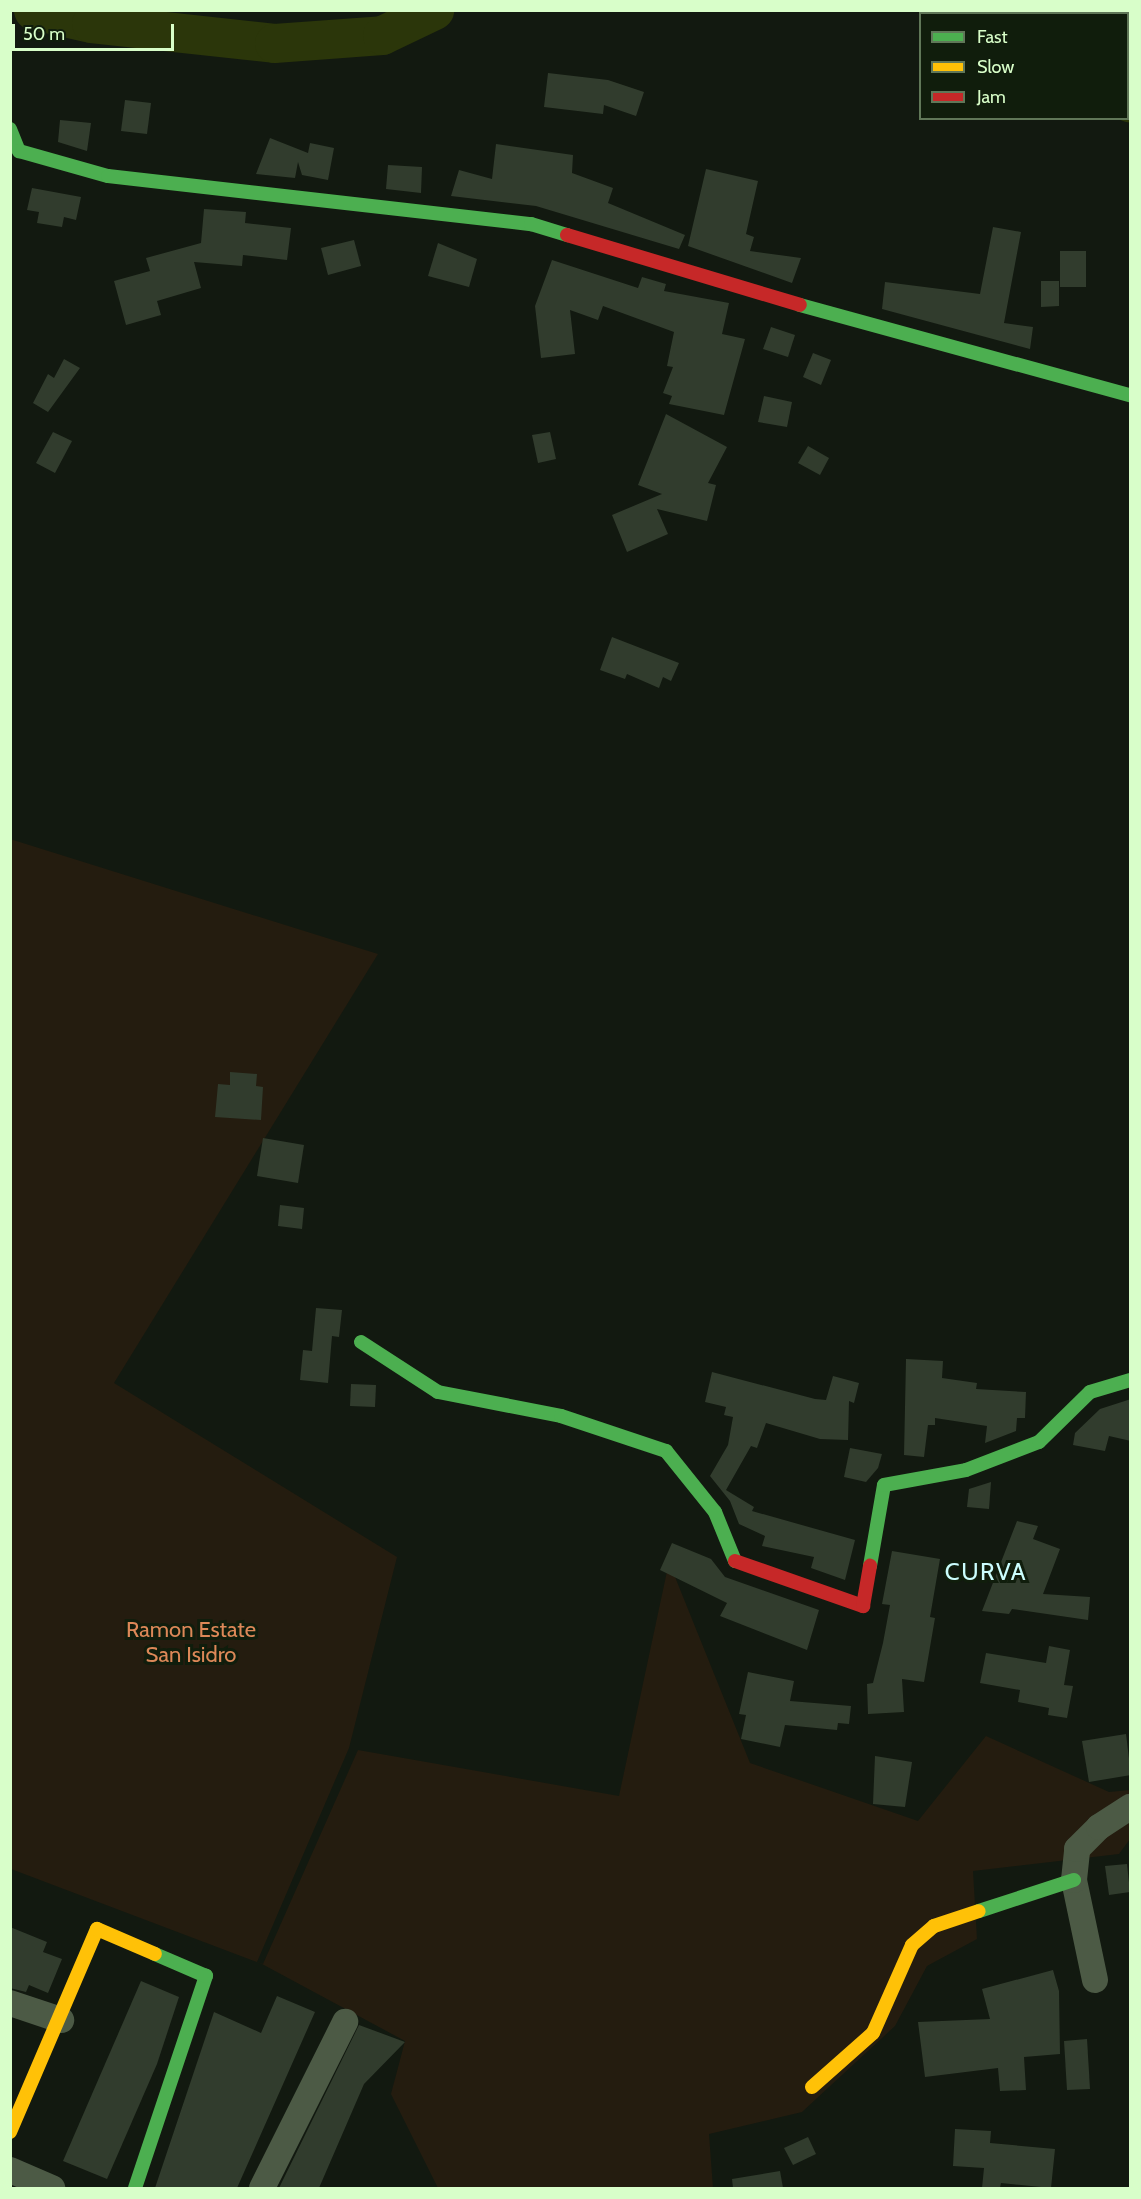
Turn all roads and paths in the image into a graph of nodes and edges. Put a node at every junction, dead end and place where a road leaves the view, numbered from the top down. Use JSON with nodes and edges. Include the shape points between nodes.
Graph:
{"nodes":[{"id":1,"x":10,"y":129,"type":"edge"},
{"id":2,"x":1131,"y":395,"type":"edge"},
{"id":3,"x":361,"y":1342,"type":"dead end"},
{"id":4,"x":1131,"y":1380,"type":"edge"},
{"id":5,"x":1131,"y":1807,"type":"edge"},
{"id":6,"x":1074,"y":1880,"type":"junction"},
{"id":7,"x":1095,"y":1980,"type":"dead end"},
{"id":8,"x":10,"y":2003,"type":"edge"},
{"id":9,"x":61,"y":2020,"type":"junction"},
{"id":10,"x":345,"y":2022,"type":"dead end"},
{"id":11,"x":812,"y":2087,"type":"dead end"},
{"id":12,"x":10,"y":2132,"type":"edge"},
{"id":13,"x":10,"y":2170,"type":"edge"},
{"id":14,"x":52,"y":2188,"type":"edge"},
{"id":15,"x":135,"y":2188,"type":"edge"},
{"id":16,"x":262,"y":2188,"type":"edge"}],
"edges":[{"from":1,"to":2,"type":"street","via":[[19,151],[108,176],[531,224],[843,318]]},
{"from":3,"to":4,"type":"street","via":[[438,1392],[561,1416],[666,1451],[715,1512],[731,1559],[862,1606],[884,1485],[966,1470],[1039,1443],[1090,1392]]},
{"from":5,"to":6,"type":"street","via":[[1099,1827],[1077,1849]]},
{"from":6,"to":7,"type":"street"},
{"from":6,"to":11,"type":"street","via":[[934,1926],[912,1945],[873,2033]]},
{"from":8,"to":9,"type":"street"},
{"from":9,"to":12,"type":"street"},
{"from":9,"to":15,"type":"street","via":[[97,1929],[206,1976]]},
{"from":10,"to":16,"type":"street"},
{"from":13,"to":14,"type":"street"}]}
